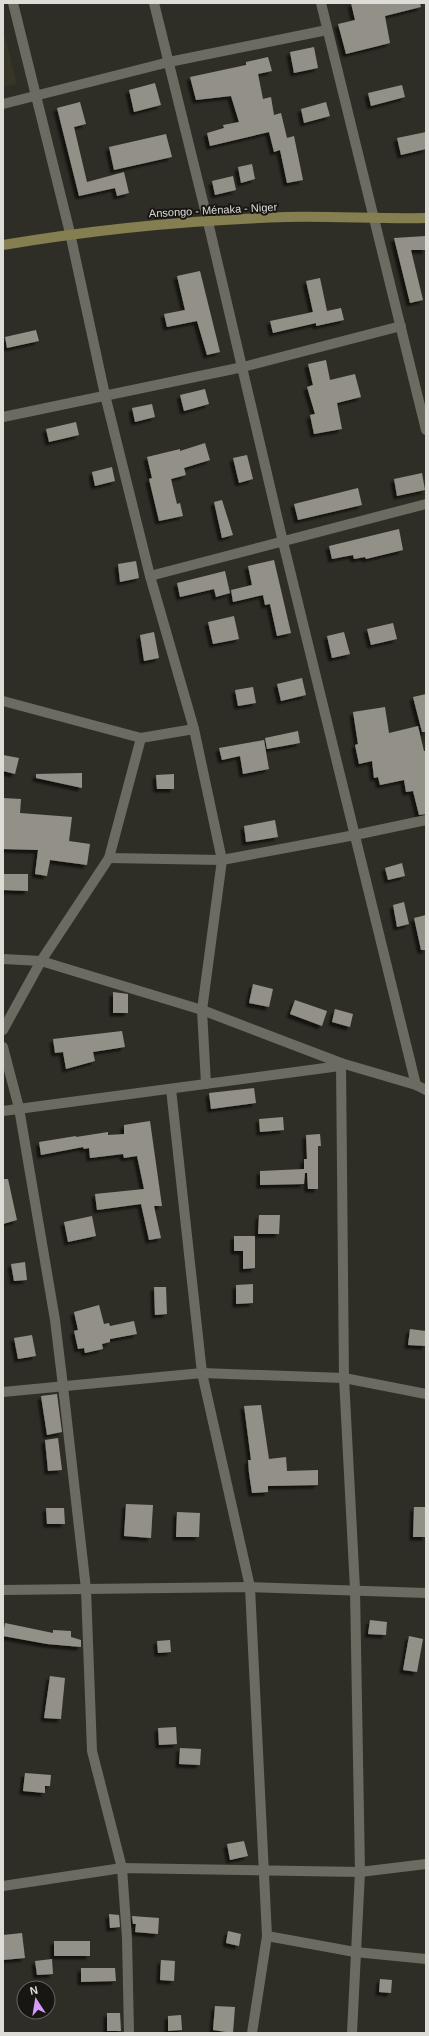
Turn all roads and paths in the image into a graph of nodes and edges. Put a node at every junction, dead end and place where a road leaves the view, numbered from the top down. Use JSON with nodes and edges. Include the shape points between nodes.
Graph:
{"nodes":[{"id":1,"x":13,"y":3,"type":"edge"},
{"id":2,"x":154,"y":3,"type":"edge"},
{"id":3,"x":321,"y":3,"type":"edge"},
{"id":4,"x":327,"y":30,"type":"junction"},
{"id":5,"x":169,"y":62,"type":"junction"},
{"id":6,"x":37,"y":96,"type":"junction"},
{"id":7,"x":3,"y":104,"type":"edge"},
{"id":8,"x":426,"y":218,"type":"edge"},
{"id":9,"x":374,"y":219,"type":"junction"},
{"id":10,"x":208,"y":222,"type":"junction"},
{"id":11,"x":70,"y":233,"type":"junction"},
{"id":12,"x":3,"y":245,"type":"edge"},
{"id":13,"x":401,"y":326,"type":"junction"},
{"id":14,"x":243,"y":367,"type":"junction"},
{"id":15,"x":105,"y":395,"type":"junction"},
{"id":16,"x":3,"y":417,"type":"edge"},
{"id":17,"x":426,"y":430,"type":"edge"},
{"id":18,"x":426,"y":504,"type":"edge"},
{"id":19,"x":283,"y":542,"type":"junction"},
{"id":20,"x":150,"y":576,"type":"junction"},
{"id":21,"x":3,"y":701,"type":"edge"},
{"id":22,"x":194,"y":729,"type":"junction"},
{"id":23,"x":141,"y":738,"type":"junction"},
{"id":24,"x":426,"y":820,"type":"edge"},
{"id":25,"x":355,"y":835,"type":"junction"},
{"id":26,"x":109,"y":858,"type":"junction"},
{"id":27,"x":222,"y":860,"type":"junction"},
{"id":28,"x":3,"y":959,"type":"edge"},
{"id":29,"x":41,"y":961,"type":"junction"},
{"id":30,"x":202,"y":1010,"type":"junction"},
{"id":31,"x":3,"y":1030,"type":"edge"},
{"id":32,"x":3,"y":1047,"type":"edge"},
{"id":33,"x":341,"y":1064,"type":"junction"},
{"id":34,"x":206,"y":1084,"type":"junction"},
{"id":35,"x":416,"y":1085,"type":"junction"},
{"id":36,"x":171,"y":1089,"type":"junction"},
{"id":37,"x":426,"y":1090,"type":"edge"},
{"id":38,"x":18,"y":1108,"type":"junction"},
{"id":39,"x":3,"y":1110,"type":"edge"},
{"id":40,"x":202,"y":1373,"type":"junction"},
{"id":41,"x":344,"y":1378,"type":"junction"},
{"id":42,"x":63,"y":1386,"type":"junction"},
{"id":43,"x":3,"y":1392,"type":"edge"},
{"id":44,"x":426,"y":1394,"type":"edge"},
{"id":45,"x":250,"y":1587,"type":"junction"},
{"id":46,"x":86,"y":1589,"type":"junction"},
{"id":47,"x":355,"y":1589,"type":"junction"},
{"id":48,"x":3,"y":1590,"type":"edge"},
{"id":49,"x":426,"y":1593,"type":"edge"},
{"id":50,"x":426,"y":1864,"type":"edge"},
{"id":51,"x":122,"y":1868,"type":"junction"},
{"id":52,"x":265,"y":1870,"type":"junction"},
{"id":53,"x":360,"y":1872,"type":"junction"},
{"id":54,"x":3,"y":1886,"type":"edge"},
{"id":55,"x":267,"y":1936,"type":"junction"},
{"id":56,"x":356,"y":1952,"type":"junction"},
{"id":57,"x":426,"y":1959,"type":"edge"},
{"id":58,"x":129,"y":2033,"type":"edge"},
{"id":59,"x":252,"y":2033,"type":"edge"},
{"id":60,"x":352,"y":2033,"type":"edge"}],
"edges":[{"from":1,"to":6,"type":"street"},
{"from":2,"to":5,"type":"street"},
{"from":3,"to":4,"type":"street"},
{"from":4,"to":5,"type":"street"},
{"from":4,"to":9,"type":"street"},
{"from":5,"to":6,"type":"street"},
{"from":5,"to":10,"type":"street"},
{"from":6,"to":7,"type":"street"},
{"from":6,"to":11,"type":"street"},
{"from":8,"to":9,"type":"main road","name":"Ansongo - Ménaka - Niger"},
{"from":9,"to":10,"type":"main road","name":"Ansongo - Ménaka - Niger","via":[[287,217]]},
{"from":9,"to":13,"type":"street"},
{"from":10,"to":11,"type":"main road","name":"Ansongo - Ménaka - Niger"},
{"from":10,"to":14,"type":"street"},
{"from":11,"to":12,"type":"main road","name":"Ansongo - Ménaka - Niger"},
{"from":11,"to":15,"type":"street"},
{"from":13,"to":14,"type":"street"},
{"from":13,"to":17,"type":"street"},
{"from":14,"to":15,"type":"street"},
{"from":14,"to":19,"type":"street"},
{"from":15,"to":16,"type":"street"},
{"from":15,"to":20,"type":"street"},
{"from":18,"to":19,"type":"street"},
{"from":19,"to":20,"type":"street"},
{"from":19,"to":25,"type":"street"},
{"from":20,"to":22,"type":"street"},
{"from":21,"to":23,"type":"street"},
{"from":22,"to":23,"type":"street"},
{"from":22,"to":27,"type":"street"},
{"from":23,"to":26,"type":"street"},
{"from":24,"to":25,"type":"street"},
{"from":25,"to":27,"type":"street"},
{"from":25,"to":35,"type":"street"},
{"from":26,"to":27,"type":"street"},
{"from":26,"to":29,"type":"street"},
{"from":27,"to":30,"type":"street"},
{"from":28,"to":29,"type":"street"},
{"from":29,"to":30,"type":"street"},
{"from":29,"to":31,"type":"street"},
{"from":30,"to":33,"type":"street"},
{"from":30,"to":34,"type":"street"},
{"from":32,"to":38,"type":"street"},
{"from":33,"to":34,"type":"street"},
{"from":33,"to":35,"type":"street"},
{"from":33,"to":41,"type":"street"},
{"from":34,"to":36,"type":"street"},
{"from":35,"to":37,"type":"street"},
{"from":36,"to":38,"type":"street"},
{"from":36,"to":40,"type":"street"},
{"from":38,"to":39,"type":"street"},
{"from":38,"to":42,"type":"street","via":[[55,1320]]},
{"from":40,"to":41,"type":"street"},
{"from":40,"to":42,"type":"street"},
{"from":40,"to":45,"type":"street"},
{"from":41,"to":44,"type":"street"},
{"from":41,"to":47,"type":"street"},
{"from":42,"to":43,"type":"street"},
{"from":42,"to":46,"type":"street"},
{"from":45,"to":46,"type":"street"},
{"from":45,"to":47,"type":"street"},
{"from":45,"to":52,"type":"street"},
{"from":46,"to":48,"type":"street"},
{"from":46,"to":51,"type":"street","via":[[92,1750]]},
{"from":47,"to":49,"type":"street"},
{"from":47,"to":53,"type":"street"},
{"from":50,"to":53,"type":"street"},
{"from":51,"to":52,"type":"street"},
{"from":51,"to":54,"type":"street"},
{"from":51,"to":58,"type":"street","via":[[127,1938]]},
{"from":52,"to":53,"type":"street"},
{"from":52,"to":55,"type":"street"},
{"from":53,"to":56,"type":"street"},
{"from":55,"to":56,"type":"street"},
{"from":55,"to":59,"type":"street"},
{"from":56,"to":57,"type":"street"},
{"from":56,"to":60,"type":"street"}]}
